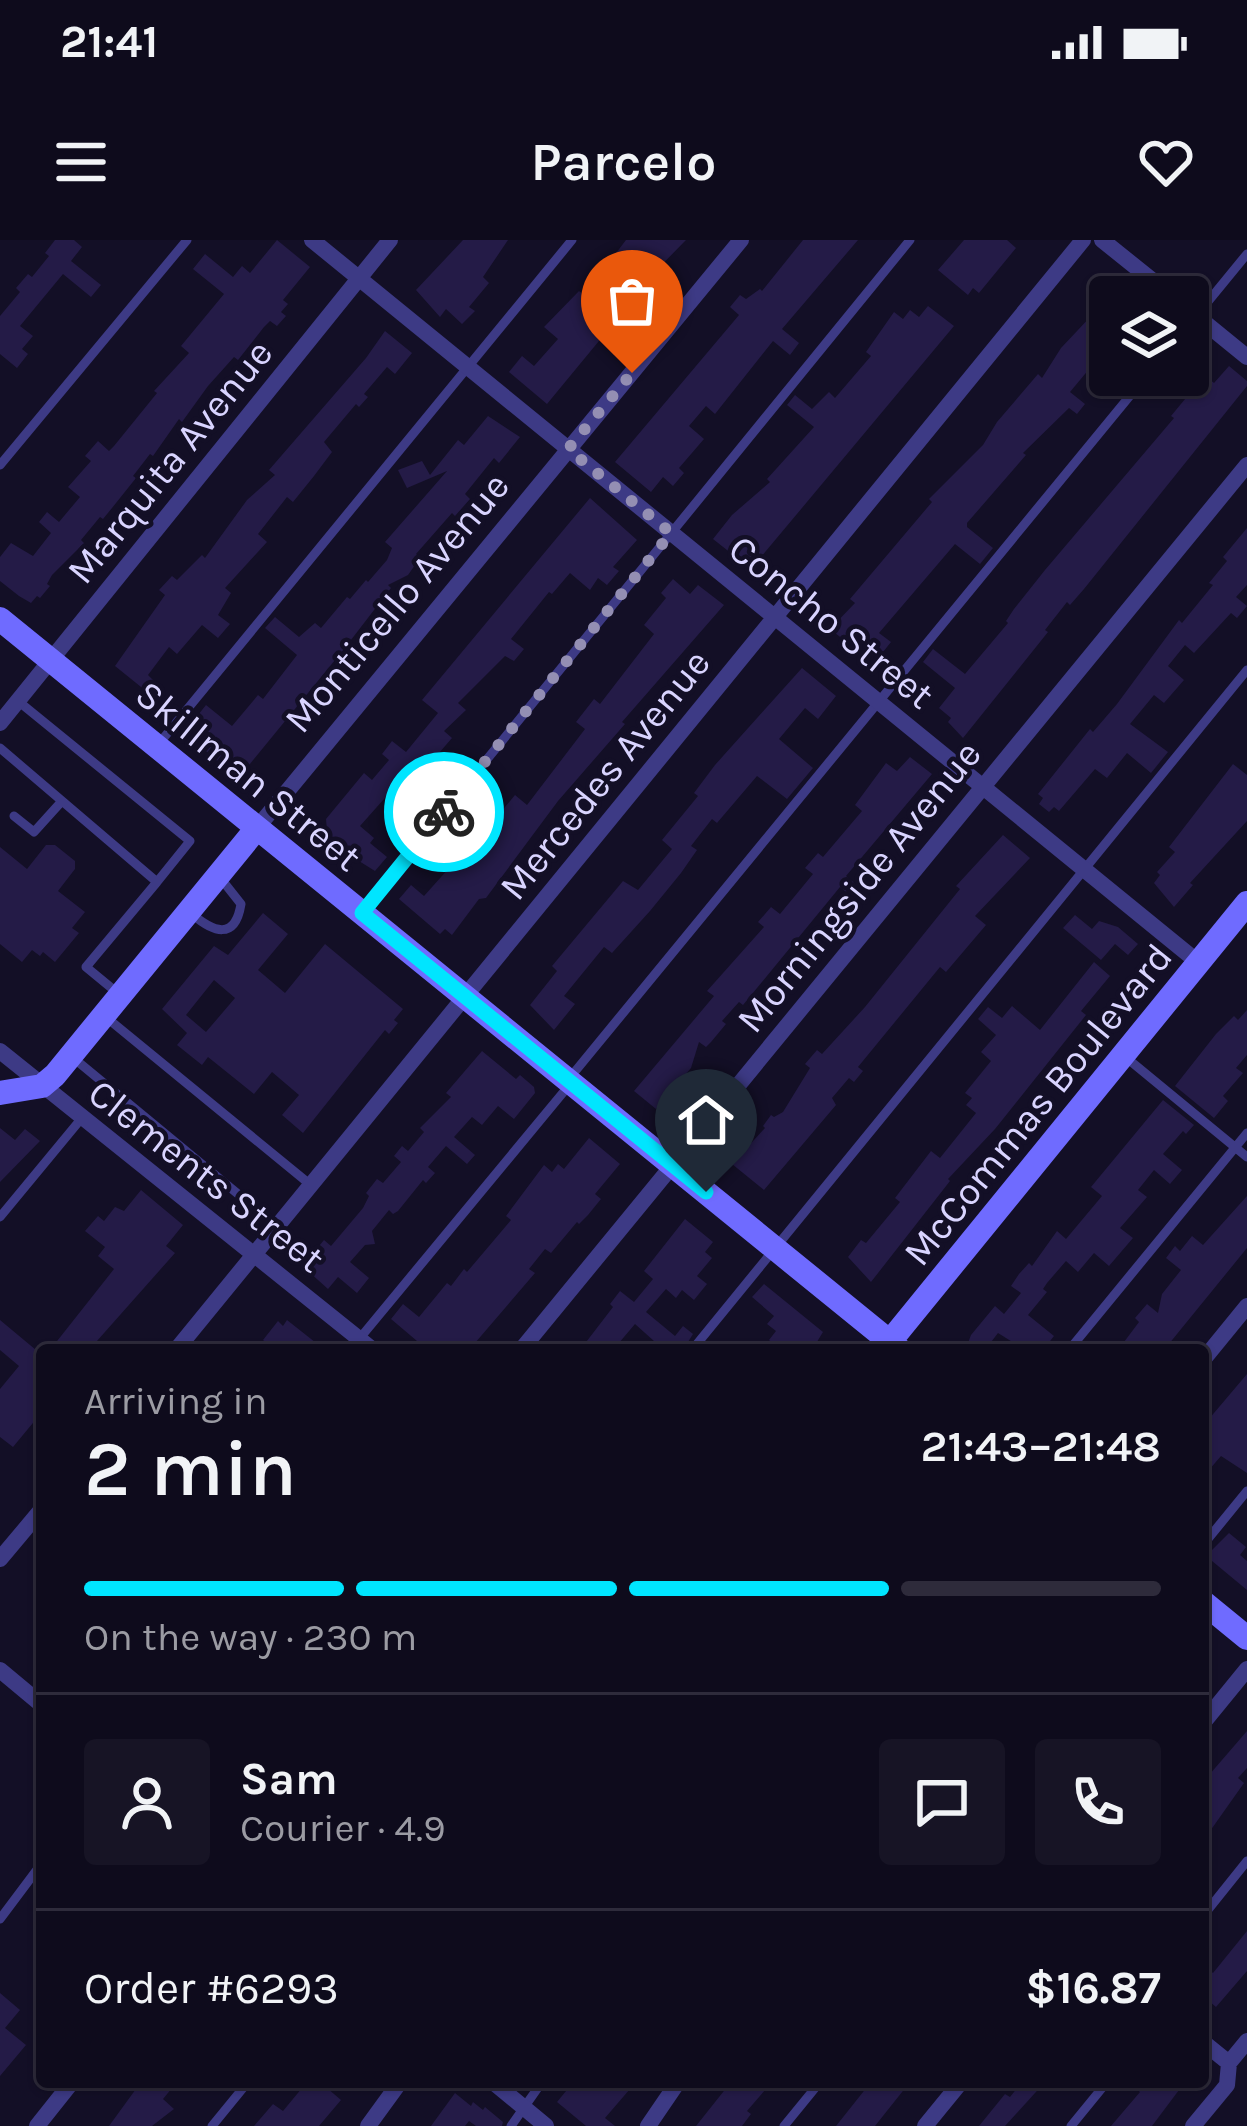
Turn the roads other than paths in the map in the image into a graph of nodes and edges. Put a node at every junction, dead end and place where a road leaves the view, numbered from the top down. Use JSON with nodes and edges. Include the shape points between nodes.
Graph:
{"nodes":[{"id":1,"x":187,"y":240,"type":"edge"},
{"id":2,"x":312,"y":240,"type":"edge"},
{"id":3,"x":390,"y":240,"type":"edge"},
{"id":4,"x":572,"y":240,"type":"edge"},
{"id":5,"x":741,"y":240,"type":"edge"},
{"id":6,"x":910,"y":240,"type":"edge"},
{"id":7,"x":1083,"y":240,"type":"edge"},
{"id":8,"x":1102,"y":240,"type":"edge"},
{"id":9,"x":1247,"y":254,"type":"edge"},
{"id":10,"x":1147,"y":276,"type":"edge"},
{"id":11,"x":358,"y":279,"type":"junction"},
{"id":12,"x":1209,"y":297,"type":"edge"},
{"id":13,"x":1209,"y":330,"type":"edge"},
{"id":14,"x":1247,"y":357,"type":"edge"},
{"id":15,"x":468,"y":367,"type":"junction"},
{"id":16,"x":1130,"y":396,"type":"edge"},
{"id":17,"x":568,"y":449,"type":"junction"},
{"id":18,"x":0,"y":465,"type":"edge"},
{"id":19,"x":1247,"y":465,"type":"edge"},
{"id":20,"x":671,"y":533,"type":"junction"},
{"id":21,"x":774,"y":616,"type":"junction"},
{"id":22,"x":0,"y":619,"type":"edge"},
{"id":23,"x":51,"y":660,"type":"junction"},
{"id":24,"x":1247,"y":670,"type":"edge"},
{"id":25,"x":878,"y":700,"type":"junction"},
{"id":26,"x":18,"y":701,"type":"junction"},
{"id":27,"x":0,"y":723,"type":"edge"},
{"id":28,"x":157,"y":746,"type":"junction"},
{"id":29,"x":0,"y":748,"type":"edge"},
{"id":30,"x":983,"y":787,"type":"junction"},
{"id":31,"x":62,"y":801,"type":"junction"},
{"id":32,"x":14,"y":815,"type":"dead end"},
{"id":33,"x":257,"y":828,"type":"junction"},
{"id":34,"x":1085,"y":868,"type":"junction"},
{"id":35,"x":218,"y":876,"type":"junction"},
{"id":36,"x":157,"y":882,"type":"junction"},
{"id":37,"x":1247,"y":903,"type":"edge"},
{"id":38,"x":189,"y":911,"type":"junction"},
{"id":39,"x":362,"y":913,"type":"junction"},
{"id":40,"x":1199,"y":962,"type":"junction"},
{"id":41,"x":465,"y":998,"type":"junction"},
{"id":42,"x":112,"y":1005,"type":"junction"},
{"id":43,"x":0,"y":1051,"type":"edge"},
{"id":44,"x":1123,"y":1055,"type":"junction"},
{"id":45,"x":71,"y":1056,"type":"junction"},
{"id":46,"x":570,"y":1082,"type":"junction"},
{"id":47,"x":43,"y":1086,"type":"junction"},
{"id":48,"x":0,"y":1093,"type":"edge"},
{"id":49,"x":81,"y":1119,"type":"junction"},
{"id":50,"x":1247,"y":1133,"type":"edge"},
{"id":51,"x":1235,"y":1148,"type":"junction"},
{"id":52,"x":1247,"y":1157,"type":"edge"},
{"id":53,"x":672,"y":1165,"type":"junction"},
{"id":54,"x":312,"y":1186,"type":"junction"},
{"id":55,"x":0,"y":1216,"type":"edge"},
{"id":56,"x":278,"y":1227,"type":"junction"},
{"id":57,"x":775,"y":1248,"type":"junction"},
{"id":58,"x":256,"y":1255,"type":"junction"},
{"id":59,"x":1247,"y":1306,"type":"edge"},
{"id":60,"x":181,"y":1344,"type":"edge"},
{"id":61,"x":365,"y":1344,"type":"edge"},
{"id":62,"x":367,"y":1344,"type":"edge"},
{"id":63,"x":526,"y":1344,"type":"edge"},
{"id":64,"x":697,"y":1344,"type":"edge"},
{"id":65,"x":887,"y":1344,"type":"edge"},
{"id":66,"x":893,"y":1344,"type":"edge"},
{"id":67,"x":1074,"y":1344,"type":"edge"},
{"id":68,"x":1209,"y":1353,"type":"edge"},
{"id":69,"x":1247,"y":1491,"type":"edge"},
{"id":70,"x":36,"y":1516,"type":"edge"},
{"id":71,"x":1209,"y":1537,"type":"edge"},
{"id":72,"x":0,"y":1559,"type":"edge"},
{"id":73,"x":1209,"y":1607,"type":"edge"},
{"id":74,"x":1247,"y":1638,"type":"edge"},
{"id":75,"x":1247,"y":1669,"type":"edge"},
{"id":76,"x":0,"y":1670,"type":"edge"},
{"id":77,"x":36,"y":1700,"type":"edge"},
{"id":78,"x":1209,"y":1716,"type":"edge"},
{"id":79,"x":1247,"y":1861,"type":"edge"},
{"id":80,"x":36,"y":1871,"type":"edge"},
{"id":81,"x":1209,"y":1908,"type":"edge"},
{"id":82,"x":0,"y":1919,"type":"edge"},
{"id":83,"x":1247,"y":2041,"type":"edge"},
{"id":84,"x":1209,"y":2047,"type":"edge"},
{"id":85,"x":1229,"y":2063,"type":"junction"},
{"id":86,"x":67,"y":2088,"type":"edge"},
{"id":87,"x":243,"y":2088,"type":"edge"},
{"id":88,"x":396,"y":2088,"type":"edge"},
{"id":89,"x":500,"y":2088,"type":"edge"},
{"id":90,"x":538,"y":2088,"type":"edge"},
{"id":91,"x":674,"y":2088,"type":"edge"},
{"id":92,"x":815,"y":2088,"type":"edge"},
{"id":93,"x":956,"y":2088,"type":"edge"},
{"id":94,"x":1102,"y":2088,"type":"edge"},
{"id":95,"x":524,"y":2108,"type":"junction"},
{"id":96,"x":37,"y":2126,"type":"edge"},
{"id":97,"x":212,"y":2126,"type":"edge"},
{"id":98,"x":368,"y":2126,"type":"edge"},
{"id":99,"x":511,"y":2126,"type":"edge"},
{"id":100,"x":546,"y":2126,"type":"edge"},
{"id":101,"x":648,"y":2126,"type":"edge"},
{"id":102,"x":784,"y":2126,"type":"edge"},
{"id":103,"x":925,"y":2126,"type":"edge"},
{"id":104,"x":1070,"y":2126,"type":"edge"},
{"id":105,"x":1193,"y":2126,"type":"edge"}],
"edges":[{"from":1,"to":18,"type":"lane"},
{"from":2,"to":11,"type":"street","name":"Concho Street"},
{"from":3,"to":11,"type":"street","name":"Marquita Avenue"},
{"from":4,"to":15,"type":"lane"},
{"from":5,"to":17,"type":"street","name":"Monticello Avenue"},
{"from":6,"to":20,"type":"lane"},
{"from":7,"to":21,"type":"street","name":"Mercedes Avenue"},
{"from":8,"to":10,"type":"street"},
{"from":9,"to":12,"type":"lane"},
{"from":11,"to":15,"type":"street","name":"Concho Street"},
{"from":11,"to":23,"type":"street","name":"Marquita Avenue"},
{"from":13,"to":14,"type":"street"},
{"from":15,"to":17,"type":"street","name":"Concho Street"},
{"from":15,"to":28,"type":"lane"},
{"from":16,"to":25,"type":"lane"},
{"from":17,"to":20,"type":"street","name":"Concho Street"},
{"from":17,"to":33,"type":"street","name":"Monticello Avenue"},
{"from":19,"to":30,"type":"street","name":"Morningside Avenue"},
{"from":20,"to":21,"type":"street","name":"Concho Street"},
{"from":20,"to":39,"type":"lane"},
{"from":21,"to":25,"type":"street","name":"Concho Street"},
{"from":21,"to":41,"type":"street","name":"Mercedes Avenue"},
{"from":22,"to":23,"type":"main road","name":"Skillman Street"},
{"from":23,"to":26,"type":"street","name":"Marquita Avenue"},
{"from":23,"to":28,"type":"main road","name":"Skillman Street"},
{"from":24,"to":34,"type":"lane"},
{"from":25,"to":30,"type":"street","name":"Concho Street"},
{"from":25,"to":46,"type":"lane"},
{"from":26,"to":27,"type":"street","name":"Marquita Avenue"},
{"from":26,"to":36,"type":"lane","via":[[190,841]]},
{"from":28,"to":33,"type":"main road","name":"Skillman Street"},
{"from":29,"to":31,"type":"lane"},
{"from":30,"to":34,"type":"street","name":"Concho Street"},
{"from":30,"to":53,"type":"street","name":"Morningside Avenue"},
{"from":31,"to":32,"type":"lane","via":[[34,832]]},
{"from":31,"to":36,"type":"lane"},
{"from":33,"to":35,"type":"main road","name":"Monticello Avenue"},
{"from":33,"to":39,"type":"main road","name":"Skillman Street"},
{"from":34,"to":40,"type":"street","name":"Concho Street"},
{"from":34,"to":57,"type":"lane"},
{"from":35,"to":38,"type":"main road","name":"Monticello Avenue"},
{"from":35,"to":38,"type":"lane","via":[[241,904],[232,925],[211,931]]},
{"from":36,"to":42,"type":"lane","via":[[86,967]]},
{"from":37,"to":40,"type":"main road","name":"McCommas Boulevard"},
{"from":38,"to":42,"type":"main road","name":"Monticello Avenue"},
{"from":39,"to":41,"type":"main road","name":"Skillman Street"},
{"from":40,"to":44,"type":"main road","name":"McCommas Boulevard"},
{"from":41,"to":46,"type":"main road","name":"Skillman Street"},
{"from":41,"to":54,"type":"street","name":"Mercedes Avenue"},
{"from":42,"to":45,"type":"main road","name":"Monticello Avenue"},
{"from":42,"to":54,"type":"lane"},
{"from":43,"to":47,"type":"street","name":"Clements Street"},
{"from":44,"to":51,"type":"lane"},
{"from":44,"to":66,"type":"main road","name":"McCommas Boulevard"},
{"from":45,"to":47,"type":"main road","name":"Monticello Avenue"},
{"from":45,"to":56,"type":"lane"},
{"from":46,"to":53,"type":"main road","name":"Skillman Street"},
{"from":46,"to":62,"type":"lane"},
{"from":47,"to":48,"type":"main road"},
{"from":47,"to":49,"type":"street","name":"Clements Street"},
{"from":49,"to":55,"type":"lane"},
{"from":49,"to":58,"type":"street","name":"Clements Street"},
{"from":50,"to":51,"type":"lane"},
{"from":51,"to":52,"type":"lane"},
{"from":51,"to":67,"type":"lane"},
{"from":53,"to":57,"type":"main road","name":"Skillman Street"},
{"from":53,"to":63,"type":"street","name":"Morningside Avenue"},
{"from":54,"to":56,"type":"street","name":"Mercedes Avenue"},
{"from":56,"to":58,"type":"street","name":"Mercedes Avenue"},
{"from":57,"to":64,"type":"lane"},
{"from":57,"to":65,"type":"main road","name":"Skillman Street"},
{"from":58,"to":60,"type":"street","name":"Mercedes Avenue"},
{"from":58,"to":61,"type":"street","name":"Clements Street"},
{"from":59,"to":68,"type":"street"},
{"from":69,"to":71,"type":"lane"},
{"from":70,"to":72,"type":"street"},
{"from":73,"to":74,"type":"main road"},
{"from":75,"to":78,"type":"street"},
{"from":76,"to":77,"type":"street"},
{"from":79,"to":81,"type":"lane"},
{"from":80,"to":82,"type":"lane"},
{"from":83,"to":85,"type":"street"},
{"from":84,"to":85,"type":"street"},
{"from":85,"to":105,"type":"street","via":[[1227,2085]]},
{"from":86,"to":96,"type":"street"},
{"from":87,"to":97,"type":"lane"},
{"from":88,"to":98,"type":"street"},
{"from":89,"to":95,"type":"street"},
{"from":90,"to":95,"type":"lane"},
{"from":91,"to":101,"type":"street"},
{"from":92,"to":102,"type":"lane"},
{"from":93,"to":103,"type":"street"},
{"from":94,"to":104,"type":"lane"},
{"from":95,"to":99,"type":"lane"},
{"from":95,"to":100,"type":"street"}]}
